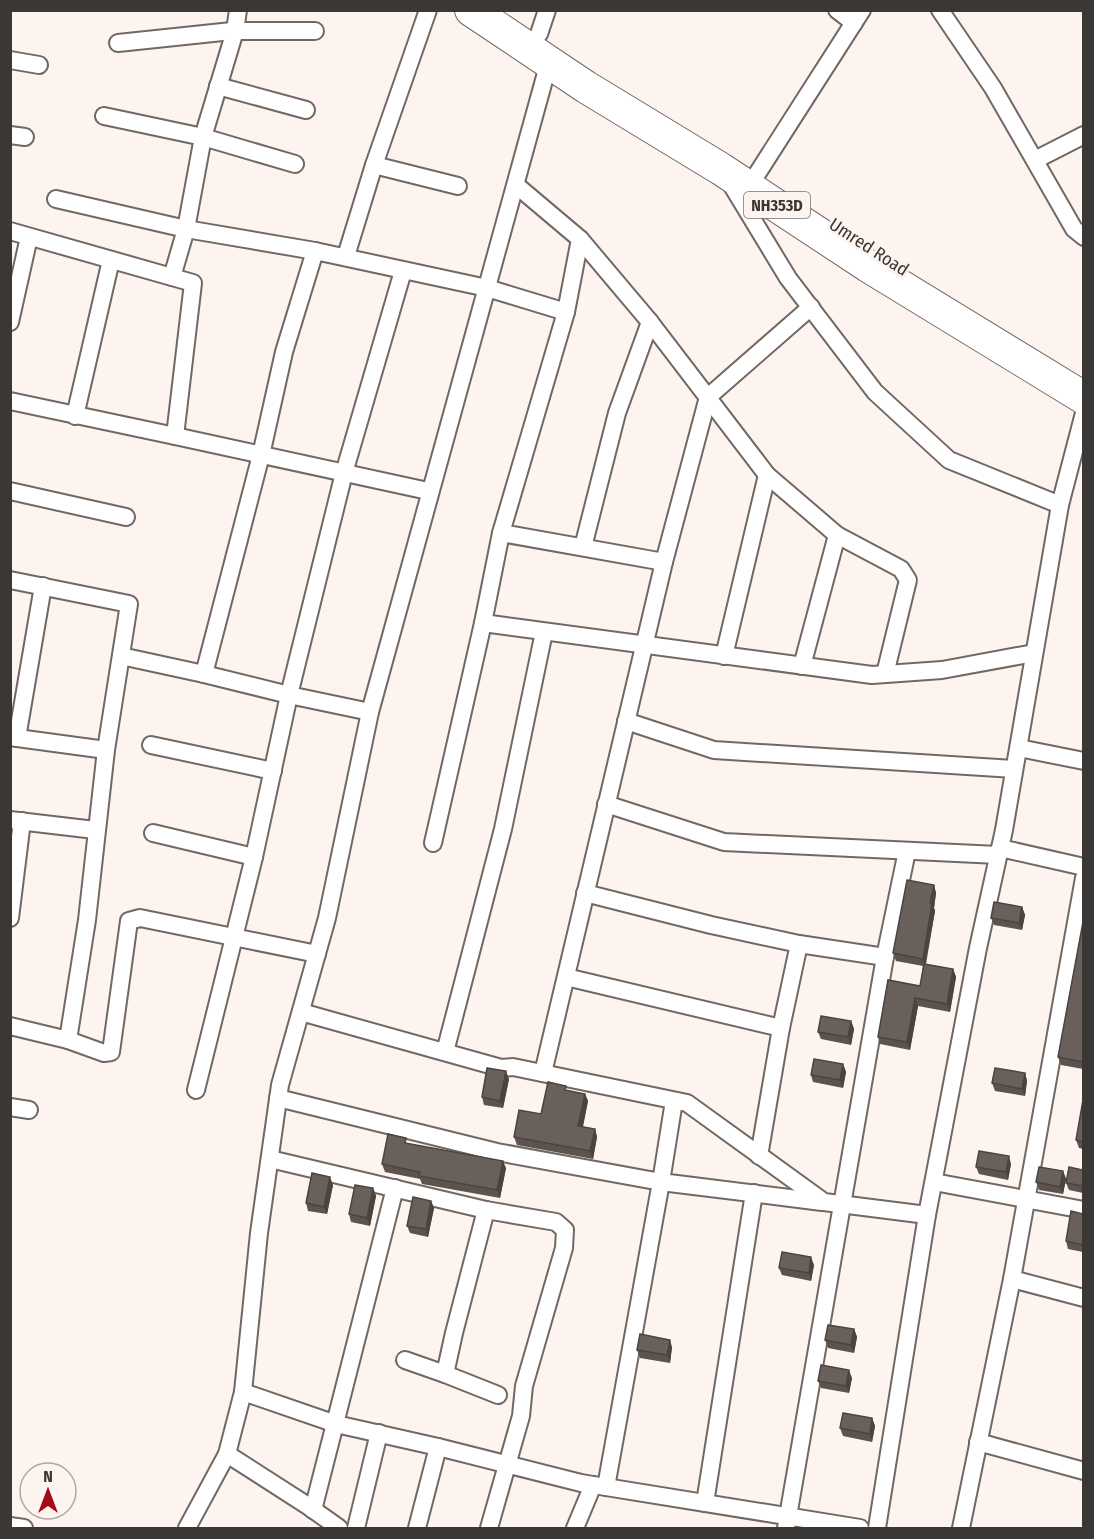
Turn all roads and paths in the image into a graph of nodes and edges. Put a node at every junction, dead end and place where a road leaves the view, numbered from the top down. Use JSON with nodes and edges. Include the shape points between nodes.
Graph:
{"nodes":[{"id":1,"x":238,"y":10,"type":"edge"},
{"id":2,"x":428,"y":10,"type":"edge"},
{"id":3,"x":471,"y":10,"type":"edge"},
{"id":4,"x":504,"y":10,"type":"edge"},
{"id":5,"x":837,"y":10,"type":"edge"},
{"id":6,"x":940,"y":10,"type":"edge"},
{"id":7,"x":858,"y":17,"type":"edge"},
{"id":8,"x":235,"y":32,"type":"junction"},
{"id":9,"x":315,"y":32,"type":"dead end"},
{"id":10,"x":545,"y":36,"type":"edge"},
{"id":11,"x":118,"y":43,"type":"dead end"},
{"id":12,"x":10,"y":60,"type":"edge"},
{"id":13,"x":39,"y":65,"type":"dead end"},
{"id":14,"x":219,"y":86,"type":"junction"},
{"id":15,"x":306,"y":110,"type":"dead end"},
{"id":16,"x":104,"y":116,"type":"dead end"},
{"id":17,"x":1083,"y":135,"type":"edge"},
{"id":18,"x":203,"y":137,"type":"junction"},
{"id":19,"x":1035,"y":160,"type":"junction"},
{"id":20,"x":725,"y":163,"type":"junction"},
{"id":21,"x":295,"y":164,"type":"dead end"},
{"id":22,"x":374,"y":165,"type":"junction"},
{"id":23,"x":752,"y":180,"type":"junction"},
{"id":24,"x":516,"y":185,"type":"junction"},
{"id":25,"x":458,"y":186,"type":"dead end"},
{"id":26,"x":56,"y":199,"type":"dead end"},
{"id":27,"x":186,"y":229,"type":"junction"},
{"id":28,"x":10,"y":231,"type":"edge"},
{"id":29,"x":29,"y":237,"type":"junction"},
{"id":30,"x":1083,"y":237,"type":"edge"},
{"id":31,"x":580,"y":239,"type":"junction"},
{"id":32,"x":315,"y":251,"type":"junction"},
{"id":33,"x":346,"y":256,"type":"junction"},
{"id":34,"x":111,"y":260,"type":"junction"},
{"id":35,"x":403,"y":270,"type":"junction"},
{"id":36,"x":172,"y":277,"type":"junction"},
{"id":37,"x":488,"y":288,"type":"junction"},
{"id":38,"x":811,"y":307,"type":"junction"},
{"id":39,"x":566,"y":312,"type":"junction"},
{"id":40,"x":10,"y":322,"type":"edge"},
{"id":41,"x":650,"y":322,"type":"junction"},
{"id":42,"x":1083,"y":386,"type":"edge"},
{"id":43,"x":708,"y":397,"type":"junction"},
{"id":44,"x":1083,"y":398,"type":"edge"},
{"id":45,"x":10,"y":401,"type":"edge"},
{"id":46,"x":1083,"y":414,"type":"edge"},
{"id":47,"x":75,"y":416,"type":"junction"},
{"id":48,"x":175,"y":436,"type":"junction"},
{"id":49,"x":261,"y":454,"type":"junction"},
{"id":50,"x":344,"y":473,"type":"junction"},
{"id":51,"x":767,"y":475,"type":"junction"},
{"id":52,"x":10,"y":491,"type":"edge"},
{"id":53,"x":428,"y":491,"type":"junction"},
{"id":54,"x":1060,"y":505,"type":"junction"},
{"id":55,"x":126,"y":517,"type":"dead end"},
{"id":56,"x":501,"y":532,"type":"junction"},
{"id":57,"x":837,"y":535,"type":"junction"},
{"id":58,"x":583,"y":548,"type":"junction"},
{"id":59,"x":664,"y":562,"type":"junction"},
{"id":60,"x":10,"y":580,"type":"edge"},
{"id":61,"x":43,"y":586,"type":"junction"},
{"id":62,"x":483,"y":623,"type":"junction"},
{"id":63,"x":544,"y":632,"type":"junction"},
{"id":64,"x":644,"y":645,"type":"junction"},
{"id":65,"x":1034,"y":653,"type":"junction"},
{"id":66,"x":121,"y":656,"type":"junction"},
{"id":67,"x":724,"y":656,"type":"junction"},
{"id":68,"x":802,"y":666,"type":"junction"},
{"id":69,"x":204,"y":674,"type":"junction"},
{"id":70,"x":885,"y":674,"type":"junction"},
{"id":71,"x":289,"y":695,"type":"junction"},
{"id":72,"x":370,"y":712,"type":"junction"},
{"id":73,"x":626,"y":721,"type":"junction"},
{"id":74,"x":14,"y":738,"type":"edge"},
{"id":75,"x":151,"y":745,"type":"dead end"},
{"id":76,"x":1019,"y":748,"type":"junction"},
{"id":77,"x":106,"y":750,"type":"junction"},
{"id":78,"x":1083,"y":761,"type":"edge"},
{"id":79,"x":1014,"y":769,"type":"junction"},
{"id":80,"x":273,"y":771,"type":"junction"},
{"id":81,"x":606,"y":804,"type":"junction"},
{"id":82,"x":16,"y":821,"type":"edge"},
{"id":83,"x":95,"y":830,"type":"junction"},
{"id":84,"x":153,"y":833,"type":"dead end"},
{"id":85,"x":433,"y":843,"type":"dead end"},
{"id":86,"x":907,"y":851,"type":"junction"},
{"id":87,"x":999,"y":851,"type":"junction"},
{"id":88,"x":254,"y":857,"type":"junction"},
{"id":89,"x":1083,"y":867,"type":"edge"},
{"id":90,"x":1083,"y":878,"type":"edge"},
{"id":91,"x":585,"y":893,"type":"junction"},
{"id":92,"x":10,"y":918,"type":"edge"},
{"id":93,"x":233,"y":935,"type":"junction"},
{"id":94,"x":799,"y":944,"type":"junction"},
{"id":95,"x":317,"y":954,"type":"junction"},
{"id":96,"x":885,"y":957,"type":"junction"},
{"id":97,"x":566,"y":977,"type":"junction"},
{"id":98,"x":300,"y":1012,"type":"junction"},
{"id":99,"x":10,"y":1026,"type":"edge"},
{"id":100,"x":782,"y":1028,"type":"junction"},
{"id":101,"x":68,"y":1040,"type":"junction"},
{"id":102,"x":445,"y":1052,"type":"junction"},
{"id":103,"x":543,"y":1073,"type":"junction"},
{"id":104,"x":196,"y":1090,"type":"dead end"},
{"id":105,"x":278,"y":1098,"type":"junction"},
{"id":106,"x":674,"y":1101,"type":"junction"},
{"id":107,"x":10,"y":1107,"type":"edge"},
{"id":108,"x":29,"y":1110,"type":"dead end"},
{"id":109,"x":759,"y":1156,"type":"junction"},
{"id":110,"x":270,"y":1159,"type":"junction"},
{"id":111,"x":661,"y":1182,"type":"junction"},
{"id":112,"x":934,"y":1182,"type":"junction"},
{"id":113,"x":395,"y":1188,"type":"junction"},
{"id":114,"x":754,"y":1194,"type":"junction"},
{"id":115,"x":1027,"y":1199,"type":"junction"},
{"id":116,"x":824,"y":1202,"type":"junction"},
{"id":117,"x":842,"y":1204,"type":"junction"},
{"id":118,"x":486,"y":1210,"type":"junction"},
{"id":119,"x":1083,"y":1210,"type":"edge"},
{"id":120,"x":927,"y":1215,"type":"junction"},
{"id":121,"x":1012,"y":1279,"type":"junction"},
{"id":122,"x":1083,"y":1298,"type":"edge"},
{"id":123,"x":405,"y":1360,"type":"dead end"},
{"id":124,"x":445,"y":1374,"type":"junction"},
{"id":125,"x":243,"y":1392,"type":"junction"},
{"id":126,"x":498,"y":1395,"type":"dead end"},
{"id":127,"x":336,"y":1424,"type":"junction"},
{"id":128,"x":379,"y":1433,"type":"junction"},
{"id":129,"x":978,"y":1442,"type":"junction"},
{"id":130,"x":438,"y":1446,"type":"junction"},
{"id":131,"x":227,"y":1454,"type":"junction"},
{"id":132,"x":506,"y":1464,"type":"junction"},
{"id":133,"x":1083,"y":1471,"type":"edge"},
{"id":134,"x":600,"y":1486,"type":"junction"},
{"id":135,"x":705,"y":1503,"type":"junction"},
{"id":136,"x":313,"y":1509,"type":"junction"},
{"id":137,"x":787,"y":1522,"type":"edge"},
{"id":138,"x":10,"y":1526,"type":"edge"},
{"id":139,"x":24,"y":1528,"type":"edge"},
{"id":140,"x":187,"y":1528,"type":"edge"},
{"id":141,"x":339,"y":1528,"type":"edge"},
{"id":142,"x":356,"y":1528,"type":"edge"},
{"id":143,"x":417,"y":1528,"type":"edge"},
{"id":144,"x":489,"y":1528,"type":"edge"},
{"id":145,"x":575,"y":1528,"type":"edge"},
{"id":146,"x":860,"y":1528,"type":"edge"},
{"id":147,"x":877,"y":1528,"type":"edge"},
{"id":148,"x":961,"y":1528,"type":"edge"}],
"edges":[{"from":1,"to":8,"type":"street"},
{"from":2,"to":22,"type":"street"},
{"from":3,"to":10,"type":"highway","number":"NH353D"},
{"from":4,"to":10,"type":"highway","number":"NH353D"},
{"from":5,"to":7,"type":"street"},
{"from":6,"to":19,"type":"street","via":[[993,88]]},
{"from":7,"to":23,"type":"street"},
{"from":8,"to":9,"type":"street"},
{"from":8,"to":11,"type":"street"},
{"from":8,"to":14,"type":"street"},
{"from":10,"to":20,"type":"highway","number":"NH353D","via":[[586,87]]},
{"from":10,"to":24,"type":"street"},
{"from":12,"to":13,"type":"street"},
{"from":14,"to":15,"type":"street"},
{"from":14,"to":18,"type":"street"},
{"from":16,"to":18,"type":"street"},
{"from":17,"to":19,"type":"street"},
{"from":18,"to":21,"type":"street"},
{"from":18,"to":27,"type":"street"},
{"from":19,"to":30,"type":"street","via":[[1074,229]]},
{"from":20,"to":23,"type":"highway","number":"NH353D"},
{"from":20,"to":38,"type":"street","via":[[789,278]]},
{"from":22,"to":25,"type":"street"},
{"from":22,"to":33,"type":"street"},
{"from":23,"to":42,"type":"highway","name":"Umred Road","number":"NH353D"},
{"from":23,"to":44,"type":"highway","number":"NH353D","via":[[868,266]]},
{"from":24,"to":31,"type":"street"},
{"from":24,"to":37,"type":"street"},
{"from":26,"to":27,"type":"street"},
{"from":27,"to":32,"type":"street"},
{"from":27,"to":36,"type":"street"},
{"from":28,"to":29,"type":"street"},
{"from":29,"to":34,"type":"street"},
{"from":29,"to":40,"type":"street"},
{"from":31,"to":39,"type":"street"},
{"from":31,"to":41,"type":"street"},
{"from":32,"to":33,"type":"street"},
{"from":32,"to":49,"type":"street","via":[[284,352]]},
{"from":33,"to":35,"type":"street"},
{"from":34,"to":36,"type":"street"},
{"from":34,"to":47,"type":"street"},
{"from":35,"to":37,"type":"street"},
{"from":35,"to":50,"type":"street"},
{"from":36,"to":48,"type":"street","via":[[193,283]]},
{"from":37,"to":39,"type":"street"},
{"from":37,"to":53,"type":"street"},
{"from":38,"to":43,"type":"street"},
{"from":38,"to":54,"type":"street","via":[[875,392],[949,460]]},
{"from":39,"to":56,"type":"street"},
{"from":41,"to":43,"type":"street"},
{"from":41,"to":58,"type":"street","via":[[617,413]]},
{"from":43,"to":51,"type":"street"},
{"from":43,"to":59,"type":"street"},
{"from":45,"to":47,"type":"street"},
{"from":46,"to":54,"type":"street"},
{"from":47,"to":48,"type":"street"},
{"from":48,"to":49,"type":"street"},
{"from":49,"to":50,"type":"street"},
{"from":49,"to":69,"type":"street"},
{"from":50,"to":53,"type":"street"},
{"from":50,"to":71,"type":"street"},
{"from":51,"to":57,"type":"street"},
{"from":51,"to":67,"type":"street"},
{"from":52,"to":55,"type":"street"},
{"from":53,"to":72,"type":"street"},
{"from":54,"to":65,"type":"street"},
{"from":56,"to":58,"type":"street"},
{"from":56,"to":62,"type":"street"},
{"from":57,"to":68,"type":"street"},
{"from":57,"to":70,"type":"street","via":[[901,569],[908,580]]},
{"from":58,"to":59,"type":"street"},
{"from":59,"to":64,"type":"street"},
{"from":60,"to":61,"type":"street"},
{"from":61,"to":66,"type":"street","via":[[129,604]]},
{"from":61,"to":74,"type":"street"},
{"from":62,"to":63,"type":"street"},
{"from":62,"to":85,"type":"street"},
{"from":63,"to":64,"type":"street"},
{"from":63,"to":102,"type":"street","via":[[503,829]]},
{"from":64,"to":67,"type":"street"},
{"from":64,"to":73,"type":"street"},
{"from":65,"to":70,"type":"street","via":[[942,670]]},
{"from":65,"to":76,"type":"street"},
{"from":66,"to":69,"type":"street"},
{"from":66,"to":77,"type":"street"},
{"from":67,"to":68,"type":"street"},
{"from":68,"to":70,"type":"street"},
{"from":69,"to":71,"type":"street"},
{"from":71,"to":72,"type":"street"},
{"from":71,"to":80,"type":"street"},
{"from":72,"to":95,"type":"street"},
{"from":73,"to":79,"type":"street","via":[[714,750]]},
{"from":73,"to":81,"type":"street"},
{"from":74,"to":77,"type":"street"},
{"from":75,"to":80,"type":"street"},
{"from":76,"to":78,"type":"street"},
{"from":76,"to":79,"type":"street"},
{"from":77,"to":83,"type":"street"},
{"from":79,"to":87,"type":"street"},
{"from":80,"to":88,"type":"street"},
{"from":81,"to":86,"type":"street","via":[[724,842]]},
{"from":81,"to":91,"type":"street"},
{"from":82,"to":83,"type":"street"},
{"from":82,"to":92,"type":"street"},
{"from":83,"to":101,"type":"street","via":[[87,920]]},
{"from":84,"to":88,"type":"street"},
{"from":86,"to":87,"type":"street"},
{"from":86,"to":96,"type":"street"},
{"from":87,"to":89,"type":"street"},
{"from":87,"to":112,"type":"street"},
{"from":88,"to":93,"type":"street"},
{"from":90,"to":115,"type":"street"},
{"from":91,"to":94,"type":"street"},
{"from":91,"to":97,"type":"street"},
{"from":93,"to":95,"type":"street"},
{"from":93,"to":101,"type":"street","via":[[140,918],[129,921],[111,1052]]},
{"from":93,"to":104,"type":"street"},
{"from":94,"to":96,"type":"street"},
{"from":94,"to":100,"type":"street"},
{"from":95,"to":98,"type":"street"},
{"from":96,"to":117,"type":"street"},
{"from":97,"to":100,"type":"street"},
{"from":97,"to":103,"type":"street"},
{"from":98,"to":102,"type":"street"},
{"from":98,"to":105,"type":"street"},
{"from":99,"to":101,"type":"street"},
{"from":100,"to":109,"type":"street"},
{"from":102,"to":103,"type":"street","via":[[501,1068]]},
{"from":103,"to":106,"type":"street"},
{"from":105,"to":110,"type":"street"},
{"from":105,"to":111,"type":"street","via":[[497,1152]]},
{"from":106,"to":109,"type":"street","via":[[687,1103]]},
{"from":106,"to":111,"type":"street"},
{"from":107,"to":108,"type":"street"},
{"from":109,"to":116,"type":"street"},
{"from":110,"to":113,"type":"street"},
{"from":110,"to":125,"type":"street"},
{"from":111,"to":114,"type":"street"},
{"from":111,"to":134,"type":"street"},
{"from":112,"to":115,"type":"street"},
{"from":112,"to":120,"type":"street"},
{"from":113,"to":118,"type":"street"},
{"from":113,"to":127,"type":"street"},
{"from":114,"to":116,"type":"street"},
{"from":114,"to":135,"type":"street"},
{"from":115,"to":119,"type":"street"},
{"from":115,"to":121,"type":"street"},
{"from":116,"to":117,"type":"street"},
{"from":117,"to":120,"type":"street"},
{"from":117,"to":137,"type":"street"},
{"from":118,"to":124,"type":"street"},
{"from":118,"to":132,"type":"street","via":[[556,1222],[565,1230],[564,1248]]},
{"from":120,"to":147,"type":"street"},
{"from":121,"to":122,"type":"street"},
{"from":121,"to":129,"type":"street"},
{"from":123,"to":124,"type":"street"},
{"from":124,"to":126,"type":"street"},
{"from":125,"to":127,"type":"street"},
{"from":125,"to":131,"type":"street"},
{"from":127,"to":128,"type":"street"},
{"from":127,"to":136,"type":"street"},
{"from":128,"to":130,"type":"street"},
{"from":128,"to":142,"type":"street"},
{"from":129,"to":133,"type":"street"},
{"from":129,"to":148,"type":"street"},
{"from":130,"to":132,"type":"street"},
{"from":130,"to":143,"type":"street"},
{"from":131,"to":136,"type":"street"},
{"from":131,"to":140,"type":"street"},
{"from":132,"to":134,"type":"street"},
{"from":132,"to":144,"type":"street"},
{"from":134,"to":135,"type":"street"},
{"from":134,"to":145,"type":"street"},
{"from":135,"to":137,"type":"street"},
{"from":136,"to":141,"type":"street"},
{"from":137,"to":146,"type":"street"},
{"from":138,"to":139,"type":"street"}]}
